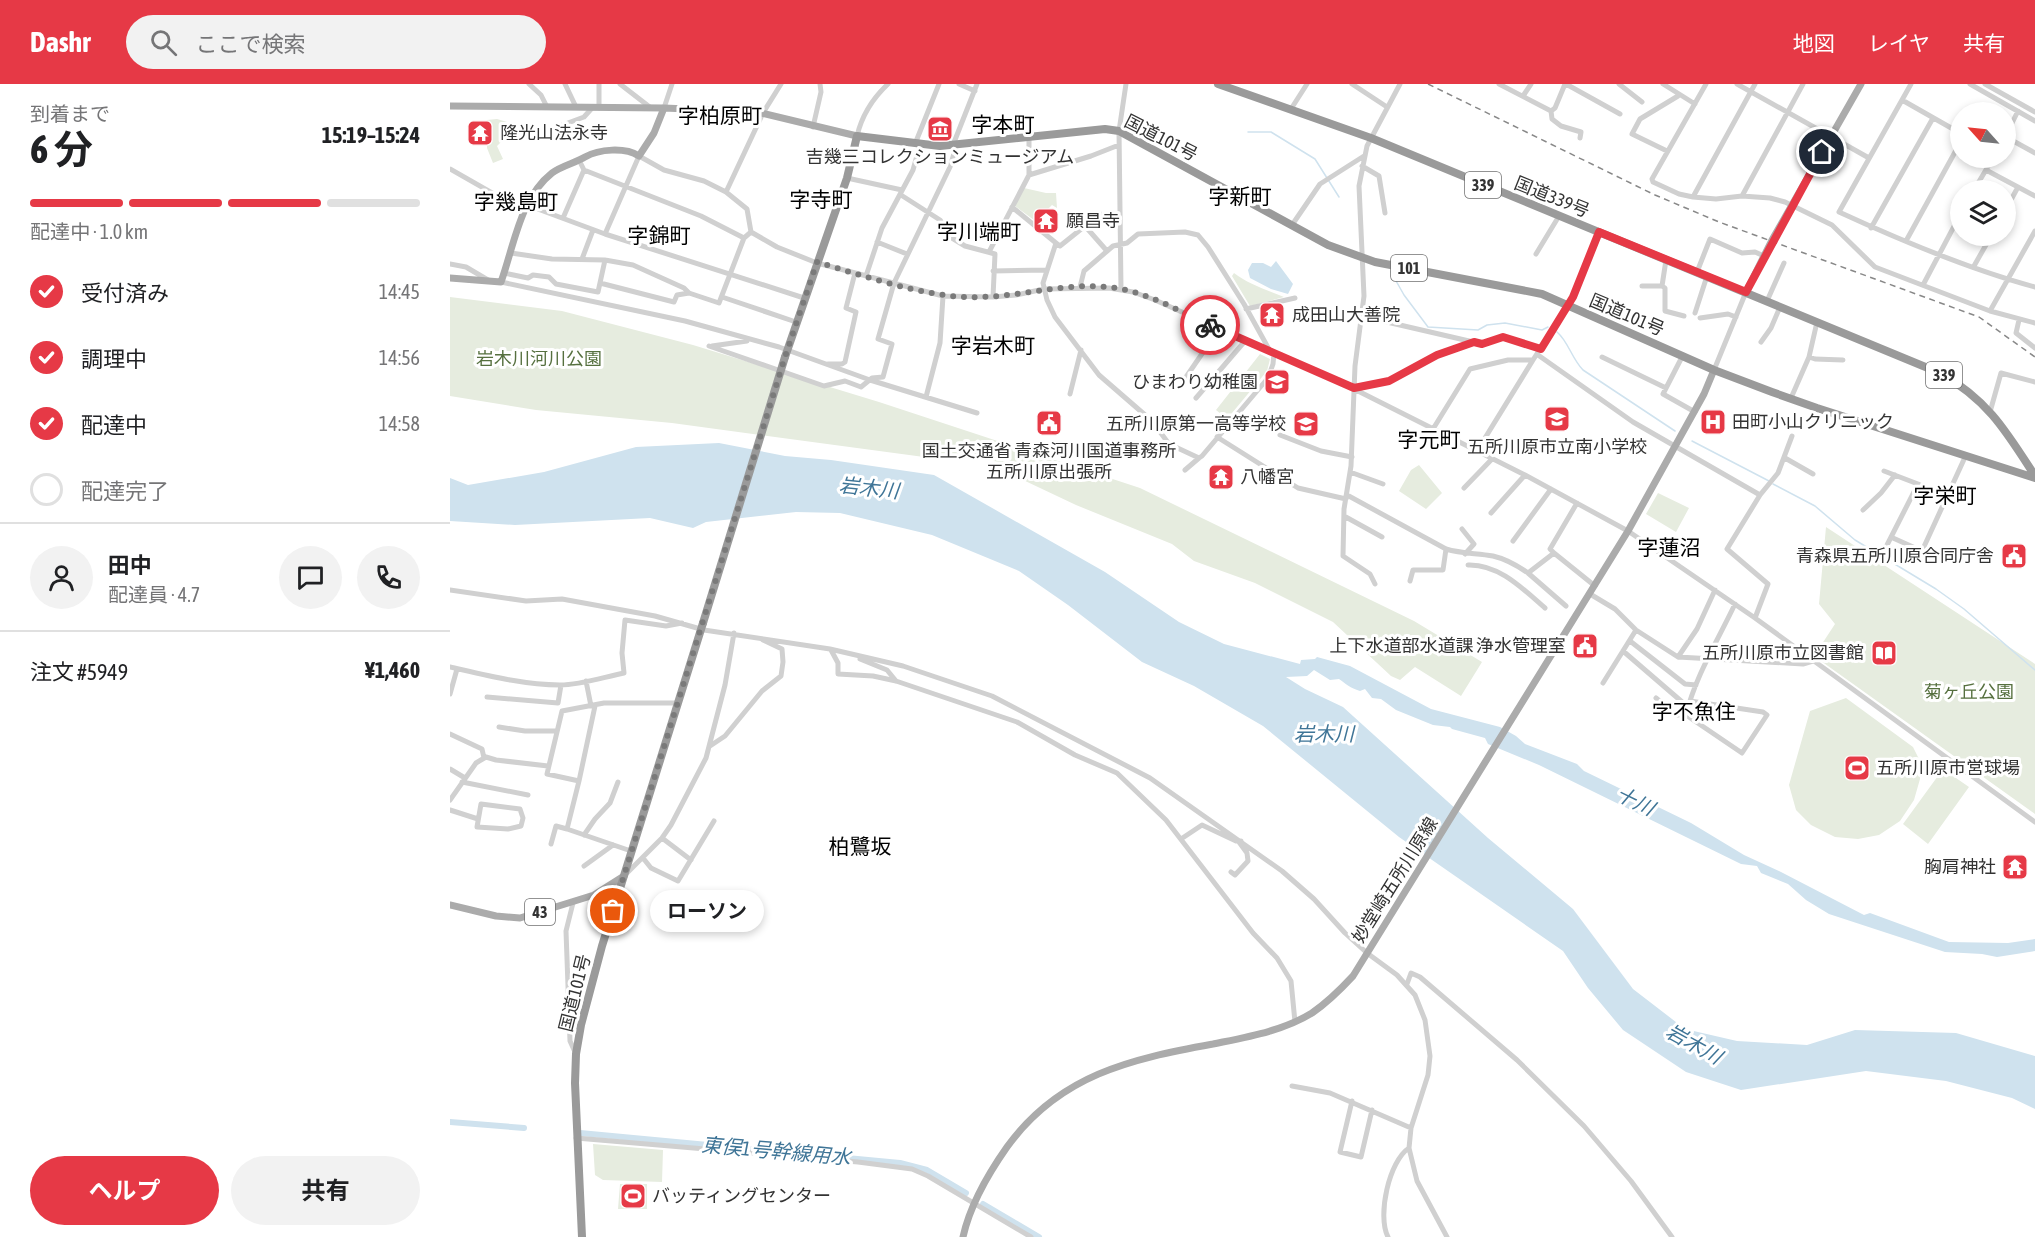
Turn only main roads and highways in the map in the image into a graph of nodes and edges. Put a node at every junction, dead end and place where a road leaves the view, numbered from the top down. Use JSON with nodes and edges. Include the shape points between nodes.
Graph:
{"nodes":[{"id":1,"x":1219,"y":84,"type":"edge"},
{"id":2,"x":1860,"y":84,"type":"edge"},
{"id":3,"x":450,"y":106,"type":"edge"},
{"id":4,"x":664,"y":108,"type":"junction"},
{"id":5,"x":857,"y":136,"type":"junction"},
{"id":6,"x":450,"y":278,"type":"edge"},
{"id":7,"x":1746,"y":292,"type":"junction"},
{"id":8,"x":1714,"y":370,"type":"junction"},
{"id":9,"x":2035,"y":477,"type":"edge"},
{"id":10,"x":624,"y":876,"type":"junction"},
{"id":11,"x":450,"y":904,"type":"edge"},
{"id":12,"x":582,"y":1237,"type":"edge"},
{"id":13,"x":963,"y":1237,"type":"edge"}],
"edges":[{"from":1,"to":7,"type":"highway","name":"国道339号","number":"339","via":[[1371,138]]},
{"from":2,"to":7,"type":"main road"},
{"from":3,"to":4,"type":"main road"},
{"from":4,"to":5,"type":"main road","via":[[763,113]]},
{"from":4,"to":6,"type":"main road","via":[[639,156],[609,150],[592,153],[549,176],[534,192],[501,282]]},
{"from":5,"to":8,"type":"highway","name":"国道101号","number":"101","via":[[918,145],[953,145],[1106,129],[1119,131],[1328,245],[1363,258],[1525,290]]},
{"from":5,"to":10,"type":"highway","name":"国道101号","bridge":true},
{"from":7,"to":9,"type":"highway","name":"国道339号","number":"339","via":[[1940,373],[1971,393],[1990,412]]},
{"from":8,"to":9,"type":"highway","name":"国道101号","number":"101"},
{"from":8,"to":13,"type":"main road","name":"妙堂崎五所川原線","via":[[1695,412],[1628,531],[1353,976],[1328,1001],[1295,1022],[1269,1032],[1134,1060],[1065,1090],[1017,1132],[974,1204]]},
{"from":10,"to":11,"type":"main road","number":"43","via":[[594,895],[520,918]]},
{"from":10,"to":12,"type":"highway","name":"国道101号","via":[[586,1002],[576,1054]]}]}
